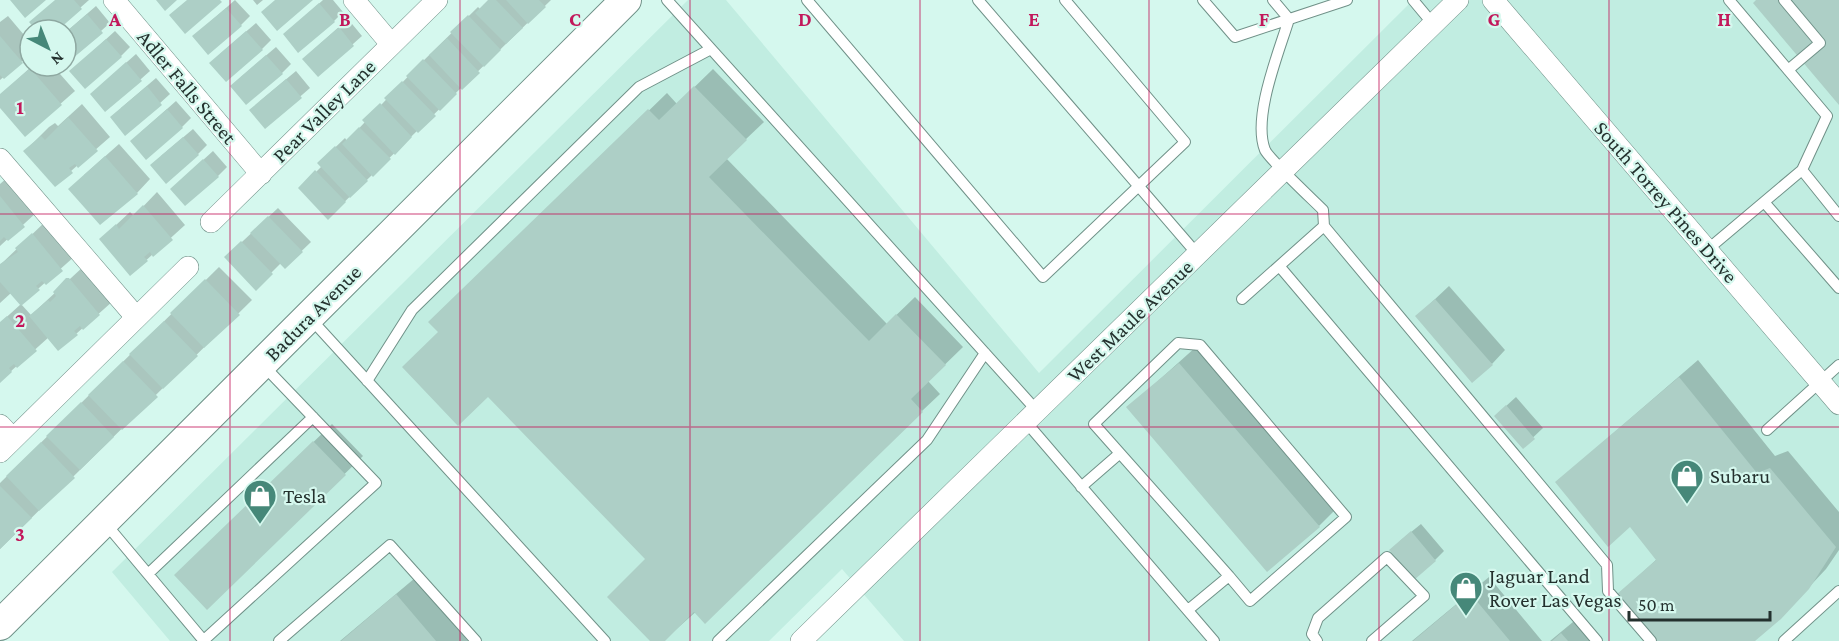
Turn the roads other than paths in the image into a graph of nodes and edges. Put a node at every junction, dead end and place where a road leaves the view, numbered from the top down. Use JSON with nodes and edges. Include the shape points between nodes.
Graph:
{"nodes":[{"id":1,"x":114,"y":0,"type":"edge"},
{"id":2,"x":354,"y":0,"type":"edge"},
{"id":3,"x":436,"y":0,"type":"edge"},
{"id":4,"x":626,"y":0,"type":"edge"},
{"id":5,"x":667,"y":0,"type":"edge"},
{"id":6,"x":807,"y":0,"type":"edge"},
{"id":7,"x":978,"y":0,"type":"edge"},
{"id":8,"x":1065,"y":0,"type":"edge"},
{"id":9,"x":1203,"y":0,"type":"edge"},
{"id":10,"x":1273,"y":0,"type":"edge"},
{"id":11,"x":1413,"y":0,"type":"edge"},
{"id":12,"x":1458,"y":0,"type":"edge"},
{"id":13,"x":1493,"y":0,"type":"edge"},
{"id":14,"x":1729,"y":0,"type":"edge"},
{"id":15,"x":1784,"y":0,"type":"edge"},
{"id":16,"x":1343,"y":1,"type":"edge"},
{"id":17,"x":1289,"y":19,"type":"junction"},
{"id":18,"x":1433,"y":24,"type":"junction"},
{"id":19,"x":391,"y":44,"type":"junction"},
{"id":20,"x":711,"y":49,"type":"junction"},
{"id":21,"x":1788,"y":70,"type":"junction"},
{"id":22,"x":0,"y":159,"type":"edge"},
{"id":23,"x":1284,"y":170,"type":"junction"},
{"id":24,"x":1802,"y":170,"type":"junction"},
{"id":25,"x":261,"y":174,"type":"junction"},
{"id":26,"x":1139,"y":187,"type":"junction"},
{"id":27,"x":1764,"y":202,"type":"junction"},
{"id":28,"x":1839,"y":216,"type":"edge"},
{"id":29,"x":211,"y":222,"type":"dead end"},
{"id":30,"x":1324,"y":226,"type":"junction"},
{"id":31,"x":1707,"y":250,"type":"junction"},
{"id":32,"x":1198,"y":255,"type":"junction"},
{"id":33,"x":188,"y":267,"type":"dead end"},
{"id":34,"x":1280,"y":267,"type":"junction"},
{"id":35,"x":1839,"y":288,"type":"edge"},
{"id":36,"x":1242,"y":299,"type":"dead end"},
{"id":37,"x":309,"y":317,"type":"junction"},
{"id":38,"x":136,"y":318,"type":"junction"},
{"id":39,"x":985,"y":353,"type":"junction"},
{"id":40,"x":262,"y":364,"type":"junction"},
{"id":41,"x":1839,"y":365,"type":"edge"},
{"id":42,"x":367,"y":381,"type":"junction"},
{"id":43,"x":1820,"y":382,"type":"junction"},
{"id":44,"x":1839,"y":404,"type":"edge"},
{"id":45,"x":313,"y":417,"type":"junction"},
{"id":46,"x":1032,"y":417,"type":"junction"},
{"id":47,"x":1767,"y":430,"type":"dead end"},
{"id":48,"x":4,"y":439,"type":"edge"},
{"id":49,"x":1119,"y":454,"type":"junction"},
{"id":50,"x":1081,"y":487,"type":"junction"},
{"id":51,"x":104,"y":522,"type":"junction"},
{"id":52,"x":148,"y":574,"type":"junction"},
{"id":53,"x":1229,"y":576,"type":"junction"},
{"id":54,"x":1839,"y":591,"type":"edge"},
{"id":55,"x":1188,"y":610,"type":"junction"},
{"id":56,"x":0,"y":625,"type":"edge"},
{"id":57,"x":204,"y":641,"type":"edge"},
{"id":58,"x":279,"y":641,"type":"edge"},
{"id":59,"x":476,"y":641,"type":"edge"},
{"id":60,"x":605,"y":641,"type":"edge"},
{"id":61,"x":718,"y":641,"type":"edge"},
{"id":62,"x":801,"y":641,"type":"edge"},
{"id":63,"x":1214,"y":641,"type":"edge"},
{"id":64,"x":1317,"y":641,"type":"edge"},
{"id":65,"x":1372,"y":641,"type":"edge"},
{"id":66,"x":1597,"y":641,"type":"edge"},
{"id":67,"x":1651,"y":641,"type":"edge"},
{"id":68,"x":1784,"y":641,"type":"edge"}],
"edges":[{"from":1,"to":25,"type":"street","name":"Adler Falls Street"},
{"from":2,"to":19,"type":"street"},
{"from":3,"to":19,"type":"street","name":"Pear Valley Lane"},
{"from":4,"to":37,"type":"main road","name":"Badura Avenue"},
{"from":5,"to":20,"type":"lane"},
{"from":6,"to":26,"type":"lane","via":[[1043,277]]},
{"from":7,"to":26,"type":"lane"},
{"from":8,"to":26,"type":"lane","via":[[1185,142]]},
{"from":9,"to":17,"type":"lane","via":[[1235,37]]},
{"from":10,"to":17,"type":"lane"},
{"from":11,"to":18,"type":"lane"},
{"from":12,"to":18,"type":"street","name":"West Maule Avenue"},
{"from":13,"to":31,"type":"street","name":"South Torrey Pines Drive"},
{"from":14,"to":21,"type":"lane"},
{"from":15,"to":21,"type":"lane","via":[[1820,43]]},
{"from":16,"to":17,"type":"lane"},
{"from":17,"to":23,"type":"lane","via":[[1266,98],[1262,132],[1265,151]]},
{"from":18,"to":23,"type":"street","name":"West Maule Avenue"},
{"from":19,"to":25,"type":"street","name":"Pear Valley Lane"},
{"from":20,"to":39,"type":"lane"},
{"from":20,"to":42,"type":"lane","via":[[639,87],[412,310]]},
{"from":21,"to":24,"type":"lane","via":[[1827,116]]},
{"from":22,"to":38,"type":"street"},
{"from":23,"to":30,"type":"lane","via":[[1323,210]]},
{"from":23,"to":32,"type":"street","name":"West Maule Avenue"},
{"from":24,"to":27,"type":"lane"},
{"from":24,"to":28,"type":"lane"},
{"from":25,"to":29,"type":"street","name":"Pear Valley Lane"},
{"from":26,"to":32,"type":"lane"},
{"from":27,"to":31,"type":"lane"},
{"from":27,"to":35,"type":"lane"},
{"from":30,"to":34,"type":"lane"},
{"from":30,"to":67,"type":"lane","via":[[1607,565],[1608,591]]},
{"from":31,"to":43,"type":"street","name":"South Torrey Pines Drive"},
{"from":32,"to":46,"type":"street","name":"West Maule Avenue"},
{"from":33,"to":38,"type":"street"},
{"from":34,"to":36,"type":"lane"},
{"from":34,"to":66,"type":"lane"},
{"from":37,"to":40,"type":"main road","name":"Badura Avenue"},
{"from":37,"to":42,"type":"lane"},
{"from":38,"to":48,"type":"street"},
{"from":39,"to":46,"type":"lane"},
{"from":39,"to":61,"type":"lane","via":[[927,440]]},
{"from":40,"to":45,"type":"lane"},
{"from":40,"to":51,"type":"main road","name":"Badura Avenue"},
{"from":41,"to":43,"type":"lane"},
{"from":42,"to":60,"type":"lane"},
{"from":43,"to":44,"type":"street","name":"South Torrey Pines Drive"},
{"from":43,"to":47,"type":"lane"},
{"from":45,"to":52,"type":"lane"},
{"from":45,"to":57,"type":"lane","via":[[376,483]]},
{"from":46,"to":50,"type":"lane"},
{"from":46,"to":62,"type":"street","name":"West Maule Avenue"},
{"from":49,"to":50,"type":"lane"},
{"from":49,"to":53,"type":"lane"},
{"from":49,"to":53,"type":"lane","via":[[1094,424],[1178,343],[1200,345],[1346,517],[1250,600]]},
{"from":50,"to":55,"type":"lane"},
{"from":51,"to":52,"type":"lane"},
{"from":51,"to":56,"type":"main road","name":"Badura Avenue"},
{"from":52,"to":57,"type":"lane"},
{"from":53,"to":55,"type":"lane"},
{"from":54,"to":68,"type":"lane"},
{"from":55,"to":63,"type":"lane"},
{"from":58,"to":59,"type":"lane","via":[[390,545]]},
{"from":64,"to":65,"type":"lane","via":[[1312,634],[1318,618],[1387,557],[1424,596]]}]}
